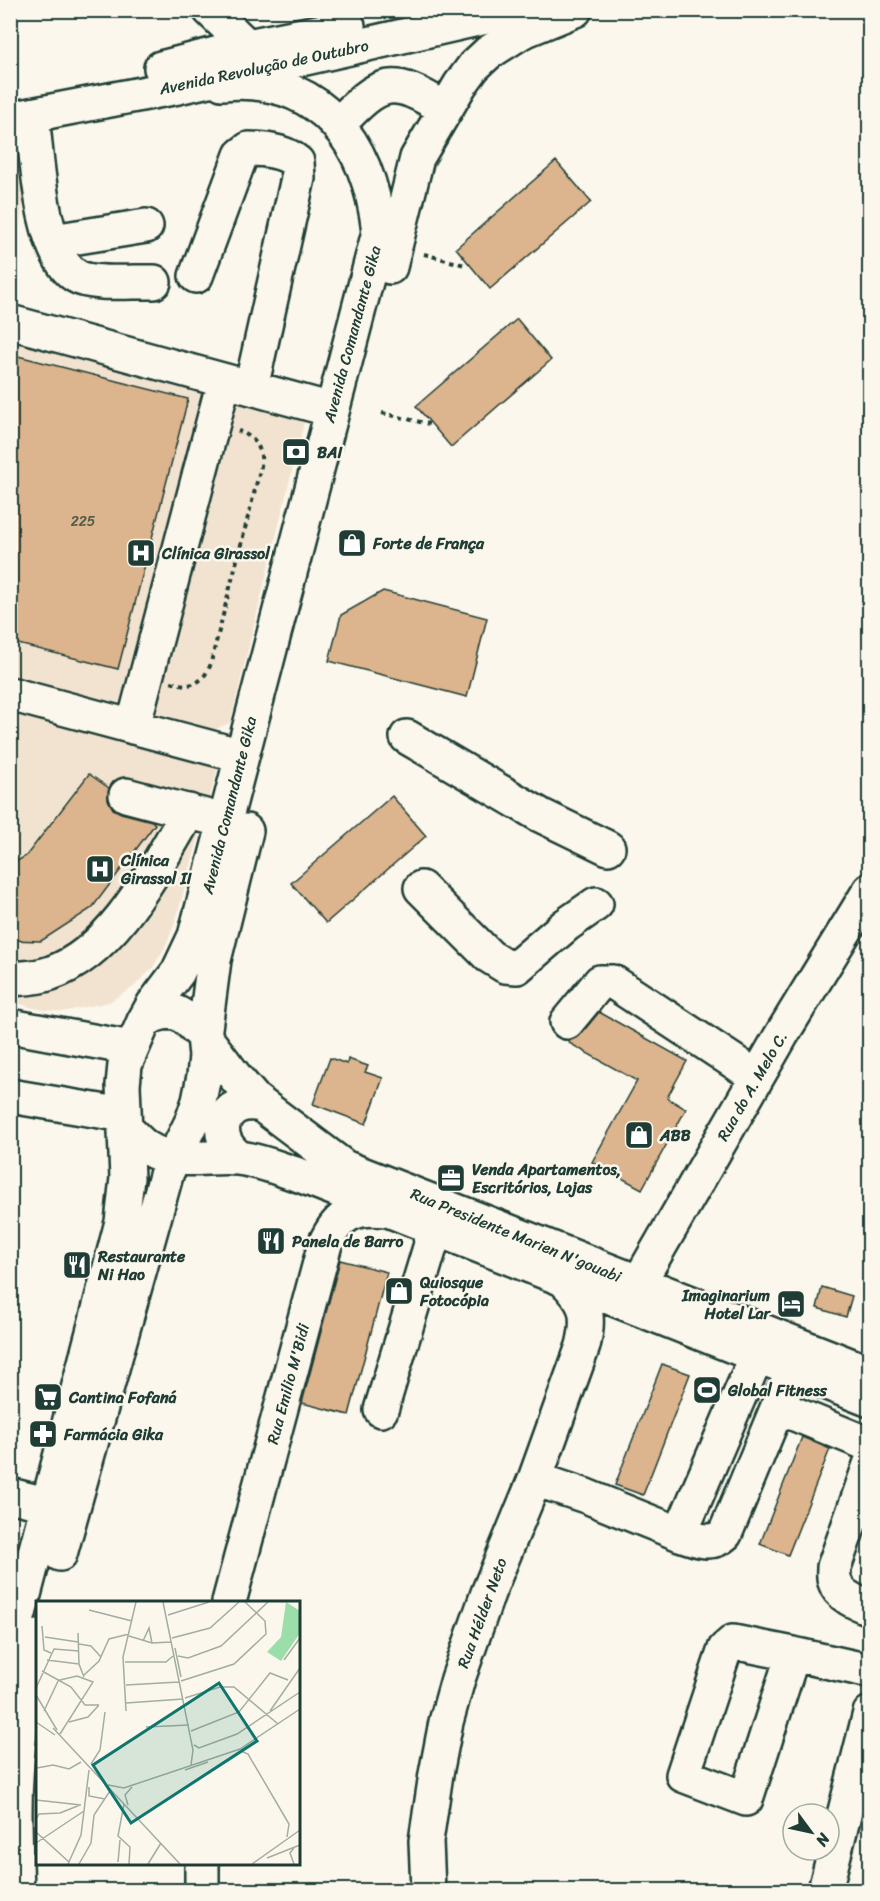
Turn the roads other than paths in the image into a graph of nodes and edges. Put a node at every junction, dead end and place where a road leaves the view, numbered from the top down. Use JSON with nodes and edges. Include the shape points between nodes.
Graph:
{"nodes":[{"id":1,"x":210,"y":10,"type":"edge"},
{"id":2,"x":429,"y":10,"type":"edge"},
{"id":3,"x":517,"y":10,"type":"edge"},
{"id":4,"x":575,"y":10,"type":"edge"},
{"id":5,"x":247,"y":46,"type":"junction"},
{"id":6,"x":178,"y":87,"type":"junction"},
{"id":7,"x":445,"y":109,"type":"junction"},
{"id":8,"x":18,"y":111,"type":"edge"},
{"id":9,"x":339,"y":124,"type":"junction"},
{"id":10,"x":146,"y":226,"type":"dead end"},
{"id":11,"x":53,"y":241,"type":"junction"},
{"id":12,"x":196,"y":276,"type":"dead end"},
{"id":13,"x":154,"y":282,"type":"dead end"},
{"id":14,"x":10,"y":322,"type":"edge"},
{"id":15,"x":237,"y":384,"type":"junction"},
{"id":16,"x":332,"y":410,"type":"junction"},
{"id":17,"x":10,"y":694,"type":"edge"},
{"id":18,"x":133,"y":727,"type":"junction"},
{"id":19,"x":407,"y":737,"type":"dead end"},
{"id":20,"x":242,"y":756,"type":"junction"},
{"id":21,"x":126,"y":795,"type":"dead end"},
{"id":22,"x":189,"y":811,"type":"junction"},
{"id":23,"x":225,"y":821,"type":"junction"},
{"id":24,"x":608,"y":848,"type":"dead end"},
{"id":25,"x":421,"y":888,"type":"dead end"},
{"id":26,"x":870,"y":891,"type":"edge"},
{"id":27,"x":596,"y":904,"type":"dead end"},
{"id":28,"x":10,"y":979,"type":"edge"},
{"id":29,"x":567,"y":1022,"type":"dead end"},
{"id":30,"x":10,"y":1026,"type":"edge"},
{"id":31,"x":138,"y":1035,"type":"junction"},
{"id":32,"x":204,"y":1036,"type":"junction"},
{"id":33,"x":757,"y":1077,"type":"junction"},
{"id":34,"x":10,"y":1096,"type":"edge"},
{"id":35,"x":261,"y":1105,"type":"junction"},
{"id":36,"x":125,"y":1122,"type":"junction"},
{"id":37,"x":175,"y":1158,"type":"junction"},
{"id":38,"x":240,"y":1158,"type":"junction"},
{"id":39,"x":302,"y":1176,"type":"junction"},
{"id":40,"x":389,"y":1210,"type":"junction"},
{"id":41,"x":434,"y":1234,"type":"junction"},
{"id":42,"x":325,"y":1244,"type":"junction"},
{"id":43,"x":562,"y":1278,"type":"junction"},
{"id":44,"x":638,"y":1284,"type":"junction"},
{"id":45,"x":652,"y":1314,"type":"junction"},
{"id":46,"x":583,"y":1346,"type":"junction"},
{"id":47,"x":757,"y":1355,"type":"junction"},
{"id":48,"x":793,"y":1370,"type":"junction"},
{"id":49,"x":870,"y":1373,"type":"edge"},
{"id":50,"x":870,"y":1400,"type":"edge"},
{"id":51,"x":777,"y":1407,"type":"junction"},
{"id":52,"x":381,"y":1410,"type":"dead end"},
{"id":53,"x":870,"y":1447,"type":"edge"},
{"id":54,"x":870,"y":1465,"type":"edge"},
{"id":55,"x":535,"y":1479,"type":"junction"},
{"id":56,"x":10,"y":1495,"type":"edge"},
{"id":57,"x":49,"y":1505,"type":"junction"},
{"id":58,"x":680,"y":1534,"type":"junction"},
{"id":59,"x":46,"y":1601,"type":"edge"},
{"id":60,"x":229,"y":1601,"type":"edge"},
{"id":61,"x":870,"y":1608,"type":"edge"},
{"id":62,"x":36,"y":1644,"type":"edge"},
{"id":63,"x":10,"y":1648,"type":"edge"},
{"id":64,"x":793,"y":1654,"type":"junction"},
{"id":65,"x":870,"y":1671,"type":"edge"},
{"id":66,"x":870,"y":1713,"type":"edge"},
{"id":67,"x":202,"y":1865,"type":"edge"},
{"id":68,"x":17,"y":1890,"type":"edge"},
{"id":69,"x":202,"y":1890,"type":"edge"},
{"id":70,"x":428,"y":1890,"type":"edge"},
{"id":71,"x":828,"y":1890,"type":"edge"}],
"edges":[{"from":1,"to":5,"type":"street"},
{"from":2,"to":5,"type":"street","name":"Avenida Revolução de Outubro"},
{"from":3,"to":6,"type":"street","name":"Avenida Revolução de Outubro"},
{"from":4,"to":7,"type":"street","name":"Avenida Comandante Gika","via":[[521,32],[488,53],[474,66]]},
{"from":5,"to":8,"type":"street","name":"Avenida Revolução de Outubro"},
{"from":6,"to":8,"type":"street","name":"Avenida Revolução de Outubro"},
{"from":6,"to":9,"type":"street","name":"Avenida Comandante Gika","via":[[262,83],[311,101]]},
{"from":7,"to":9,"type":"street","via":[[409,89],[381,88],[368,94]]},
{"from":7,"to":32,"type":"street","name":"Avenida Comandante Gika","via":[[417,158],[218,942]]},
{"from":8,"to":11,"type":"street"},
{"from":9,"to":16,"type":"street","name":"Avenida Comandante Gika","via":[[365,170],[379,232]]},
{"from":10,"to":11,"type":"street"},
{"from":11,"to":13,"type":"street","via":[[64,265],[77,276],[91,281]]},
{"from":12,"to":15,"type":"street","via":[[241,156],[249,149],[289,155],[297,162],[298,178]]},
{"from":14,"to":15,"type":"street"},
{"from":15,"to":16,"type":"street"},
{"from":15,"to":18,"type":"street","via":[[213,423]]},
{"from":16,"to":20,"type":"street","name":"Avenida Comandante Gika"},
{"from":17,"to":18,"type":"street"},
{"from":18,"to":20,"type":"street"},
{"from":19,"to":24,"type":"street","via":[[540,814]]},
{"from":20,"to":23,"type":"street","name":"Avenida Comandante Gika"},
{"from":21,"to":22,"type":"street"},
{"from":22,"to":23,"type":"street"},
{"from":22,"to":28,"type":"street","via":[[134,901],[91,950],[53,973]]},
{"from":23,"to":31,"type":"street","name":"Avenida Comandante Gika","via":[[195,936],[178,972]]},
{"from":25,"to":27,"type":"street","via":[[489,956],[505,966],[517,967]]},
{"from":26,"to":33,"type":"street","name":"Rua do A. Melo C."},
{"from":29,"to":33,"type":"street","via":[[600,982],[613,982]]},
{"from":30,"to":31,"type":"street"},
{"from":31,"to":32,"type":"street","name":"Rua Presidente Marien N'gouabi","via":[[155,1015],[166,1012],[187,1019]]},
{"from":31,"to":36,"type":"street","name":"Avenida Comandante Gika","via":[[125,1065]]},
{"from":32,"to":35,"type":"street","name":"Rua Presidente Marien N'gouabi"},
{"from":32,"to":37,"type":"street","name":"Avenida Comandante Gika","via":[[206,1056],[199,1101]]},
{"from":33,"to":44,"type":"street","name":"Rua do A. Melo C."},
{"from":34,"to":36,"type":"street"},
{"from":35,"to":38,"type":"street","via":[[240,1105],[225,1118],[222,1127],[226,1146]]},
{"from":35,"to":44,"type":"street","name":"Rua Presidente Marien N'gouabi","via":[[344,1167]]},
{"from":36,"to":37,"type":"street","name":"Rua Presidente Marien N'gouabi","via":[[144,1146]]},
{"from":36,"to":57,"type":"street","name":"Avenida Comandante Gika","via":[[127,1178],[122,1222]]},
{"from":37,"to":38,"type":"street","name":"Rua Presidente Marien N'gouabi"},
{"from":37,"to":59,"type":"street","name":"Avenida Comandante Gika","via":[[167,1172]]},
{"from":38,"to":39,"type":"street","name":"Rua Presidente Marien N'gouabi"},
{"from":39,"to":40,"type":"street","name":"Rua Presidente Marien N'gouabi"},
{"from":39,"to":42,"type":"street","via":[[314,1185],[327,1205],[329,1228]]},
{"from":40,"to":41,"type":"street","name":"Rua Presidente Marien N'gouabi"},
{"from":40,"to":42,"type":"street","name":"Rua Emilio M'Bidi","via":[[371,1208],[348,1214],[331,1230]]},
{"from":41,"to":43,"type":"street","name":"Rua Presidente Marien N'gouabi"},
{"from":41,"to":52,"type":"street"},
{"from":42,"to":60,"type":"street","name":"Rua Emilio M'Bidi"},
{"from":43,"to":45,"type":"street","name":"Rua Presidente Marien N'gouabi"},
{"from":43,"to":46,"type":"street","name":"Rua Hélder Neto","via":[[585,1308]]},
{"from":44,"to":49,"type":"street","name":"Rua Presidente Marien N'gouabi"},
{"from":45,"to":46,"type":"street","name":"Rua Hélder Neto","via":[[629,1311],[606,1316],[589,1333]]},
{"from":45,"to":47,"type":"street","name":"Rua Presidente Marien N'gouabi"},
{"from":46,"to":55,"type":"street","name":"Rua Hélder Neto"},
{"from":47,"to":48,"type":"street","name":"Rua Presidente Marien N'gouabi"},
{"from":47,"to":58,"type":"street"},
{"from":48,"to":50,"type":"street","name":"Rua Presidente Marien N'gouabi"},
{"from":48,"to":51,"type":"street"},
{"from":51,"to":53,"type":"street"},
{"from":51,"to":58,"type":"street","via":[[725,1534],[709,1542]]},
{"from":54,"to":61,"type":"street","via":[[834,1567],[834,1582],[841,1592]]},
{"from":55,"to":58,"type":"street"},
{"from":55,"to":70,"type":"street","name":"Rua Hélder Neto","via":[[488,1593],[446,1722],[426,1841]]},
{"from":56,"to":57,"type":"street"},
{"from":57,"to":63,"type":"street","name":"Avenida Comandante Gika"},
{"from":62,"to":68,"type":"street","via":[[19,1744],[15,1809]]},
{"from":64,"to":64,"type":"street","via":[[733,1642],[725,1649],[682,1775],[746,1799]]},
{"from":64,"to":65,"type":"street"},
{"from":66,"to":71,"type":"street"},
{"from":67,"to":69,"type":"street"}]}
